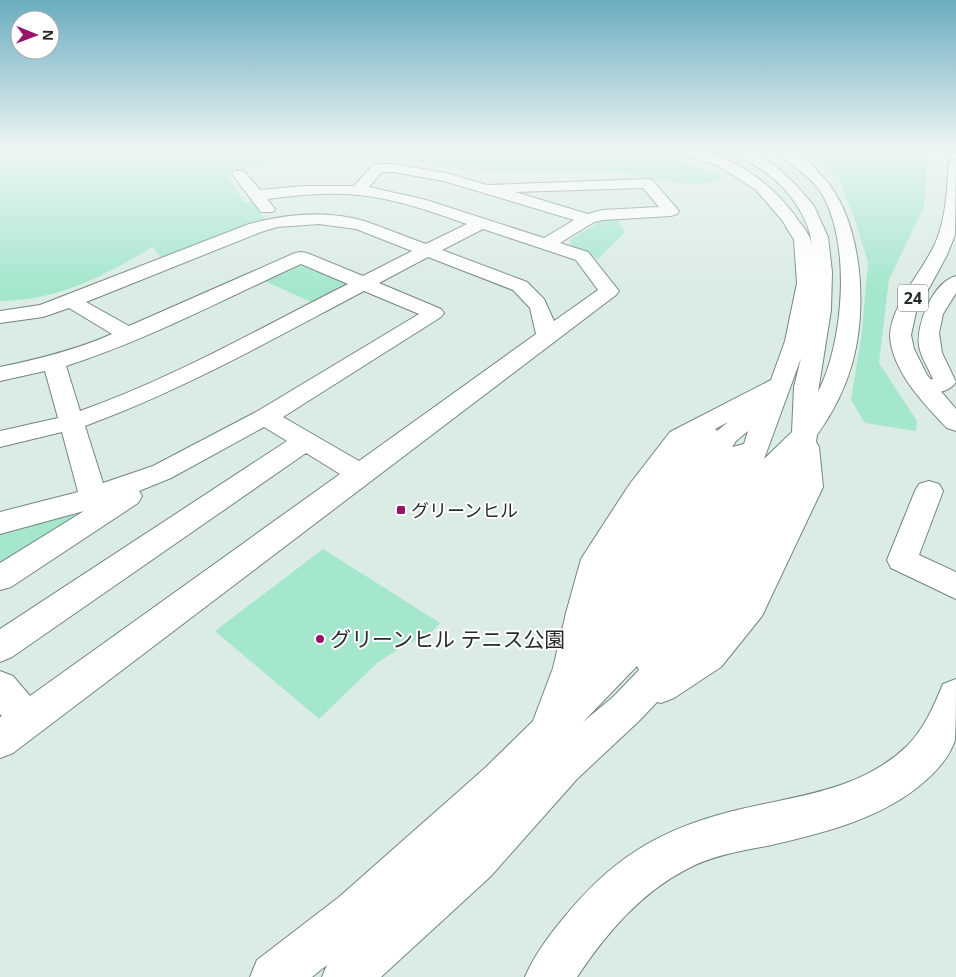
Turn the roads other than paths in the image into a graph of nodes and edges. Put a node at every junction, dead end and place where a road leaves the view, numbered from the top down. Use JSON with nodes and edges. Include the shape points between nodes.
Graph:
{"nodes":[{"id":1,"x":257,"y":195,"type":"joint"},
{"id":2,"x":261,"y":195,"type":"edge"},
{"id":3,"x":387,"y":195,"type":"edge"},
{"id":4,"x":439,"y":195,"type":"edge"},
{"id":5,"x":506,"y":195,"type":"edge"},
{"id":6,"x":657,"y":195,"type":"edge"},
{"id":7,"x":768,"y":195,"type":"edge"},
{"id":8,"x":784,"y":195,"type":"edge"},
{"id":9,"x":796,"y":195,"type":"edge"},
{"id":10,"x":828,"y":195,"type":"edge"},
{"id":11,"x":954,"y":195,"type":"edge"},
{"id":12,"x":421,"y":203,"type":"junction"},
{"id":13,"x":588,"y":219,"type":"junction"},
{"id":14,"x":276,"y":222,"type":"junction"},
{"id":15,"x":481,"y":223,"type":"junction"},
{"id":16,"x":803,"y":240,"type":"junction"},
{"id":17,"x":546,"y":244,"type":"junction"},
{"id":18,"x":428,"y":250,"type":"junction"},
{"id":19,"x":364,"y":283,"type":"junction"},
{"id":20,"x":952,"y":289,"type":"edge"},
{"id":21,"x":71,"y":302,"type":"junction"},
{"id":22,"x":0,"y":317,"type":"edge"},
{"id":23,"x":129,"y":335,"type":"junction"},
{"id":24,"x":547,"y":337,"type":"junction"},
{"id":25,"x":54,"y":363,"type":"junction"},
{"id":26,"x":0,"y":374,"type":"edge"},
{"id":27,"x":924,"y":387,"type":"junction"},
{"id":28,"x":778,"y":392,"type":"junction"},
{"id":29,"x":265,"y":417,"type":"junction"},
{"id":30,"x":72,"y":422,"type":"junction"},
{"id":31,"x":956,"y":423,"type":"edge"},
{"id":32,"x":806,"y":433,"type":"junction"},
{"id":33,"x":0,"y":439,"type":"edge"},
{"id":34,"x":305,"y":441,"type":"junction"},
{"id":35,"x":162,"y":472,"type":"junction"},
{"id":36,"x":360,"y":474,"type":"junction"},
{"id":37,"x":929,"y":491,"type":"dead end"},
{"id":38,"x":94,"y":498,"type":"junction"},
{"id":39,"x":0,"y":523,"type":"edge"},
{"id":40,"x":0,"y":578,"type":"edge"},
{"id":41,"x":956,"y":586,"type":"edge"},
{"id":42,"x":0,"y":647,"type":"edge"},
{"id":43,"x":571,"y":668,"type":"junction"},
{"id":44,"x":0,"y":687,"type":"edge"},
{"id":45,"x":956,"y":696,"type":"edge"},
{"id":46,"x":626,"y":709,"type":"junction"},
{"id":47,"x":14,"y":729,"type":"edge"},
{"id":48,"x":547,"y":734,"type":"junction"},
{"id":49,"x":274,"y":977,"type":"edge"},
{"id":50,"x":346,"y":977,"type":"edge"},
{"id":51,"x":549,"y":977,"type":"edge"}],
"edges":[{"from":1,"to":2,"type":"main road"},
{"from":1,"to":14,"type":"main road"},
{"from":3,"to":12,"type":"main road"},
{"from":4,"to":12,"type":"main road"},
{"from":5,"to":13,"type":"main road"},
{"from":6,"to":13,"type":"main road","via":[[671,211]]},
{"from":7,"to":16,"type":"main road"},
{"from":8,"to":16,"type":"main road","via":[[799,217]]},
{"from":9,"to":32,"type":"main road","via":[[806,206],[820,237],[822,286],[817,335],[806,387]]},
{"from":10,"to":32,"type":"main road","via":[[841,220],[850,277],[847,328],[835,380]]},
{"from":11,"to":27,"type":"main road","number":"24","via":[[943,245],[901,324],[907,357]]},
{"from":12,"to":15,"type":"main road"},
{"from":13,"to":17,"type":"main road"},
{"from":14,"to":18,"type":"main road","via":[[339,221]]},
{"from":14,"to":21,"type":"main road"},
{"from":15,"to":17,"type":"main road"},
{"from":15,"to":18,"type":"main road"},
{"from":16,"to":28,"type":"main road","via":[[806,283],[803,308],[796,341]]},
{"from":17,"to":24,"type":"main road","via":[[582,256],[610,291]]},
{"from":18,"to":19,"type":"main road"},
{"from":18,"to":24,"type":"main road","via":[[520,286],[534,298],[543,312]]},
{"from":19,"to":23,"type":"main road","via":[[301,257]]},
{"from":19,"to":29,"type":"main road","via":[[434,313]]},
{"from":19,"to":30,"type":"main road","via":[[176,380]]},
{"from":20,"to":27,"type":"main road","via":[[938,303],[928,336],[930,353],[945,382]]},
{"from":21,"to":22,"type":"main road","via":[[43,311]]},
{"from":21,"to":23,"type":"main road"},
{"from":23,"to":25,"type":"main road"},
{"from":24,"to":36,"type":"main road"},
{"from":25,"to":26,"type":"main road"},
{"from":25,"to":30,"type":"main road"},
{"from":27,"to":31,"type":"main road","number":"24"},
{"from":28,"to":43,"type":"main road","via":[[727,435]]},
{"from":28,"to":43,"type":"main road","via":[[719,415],[679,438],[596,559]]},
{"from":28,"to":48,"type":"main road","via":[[745,476],[717,526],[663,608],[626,654]]},
{"from":29,"to":34,"type":"main road"},
{"from":29,"to":35,"type":"main road"},
{"from":30,"to":33,"type":"main road"},
{"from":30,"to":38,"type":"main road"},
{"from":32,"to":46,"type":"main road","via":[[775,463],[735,534]]},
{"from":32,"to":46,"type":"main road","via":[[808,487],[751,607],[709,656]]},
{"from":34,"to":36,"type":"main road"},
{"from":34,"to":42,"type":"main road"},
{"from":35,"to":38,"type":"main road"},
{"from":35,"to":40,"type":"main road","via":[[91,522]]},
{"from":36,"to":47,"type":"main road"},
{"from":37,"to":41,"type":"main road","via":[[902,560]]},
{"from":38,"to":39,"type":"main road"},
{"from":43,"to":48,"type":"main road"},
{"from":44,"to":47,"type":"main road"},
{"from":45,"to":51,"type":"main road","via":[[943,729],[924,756],[882,790],[850,805],[738,831],[673,853],[639,873],[607,901],[586,924]]},
{"from":46,"to":50,"type":"main road","via":[[563,765],[476,861]]},
{"from":48,"to":49,"type":"main road","via":[[355,913]]}]}
